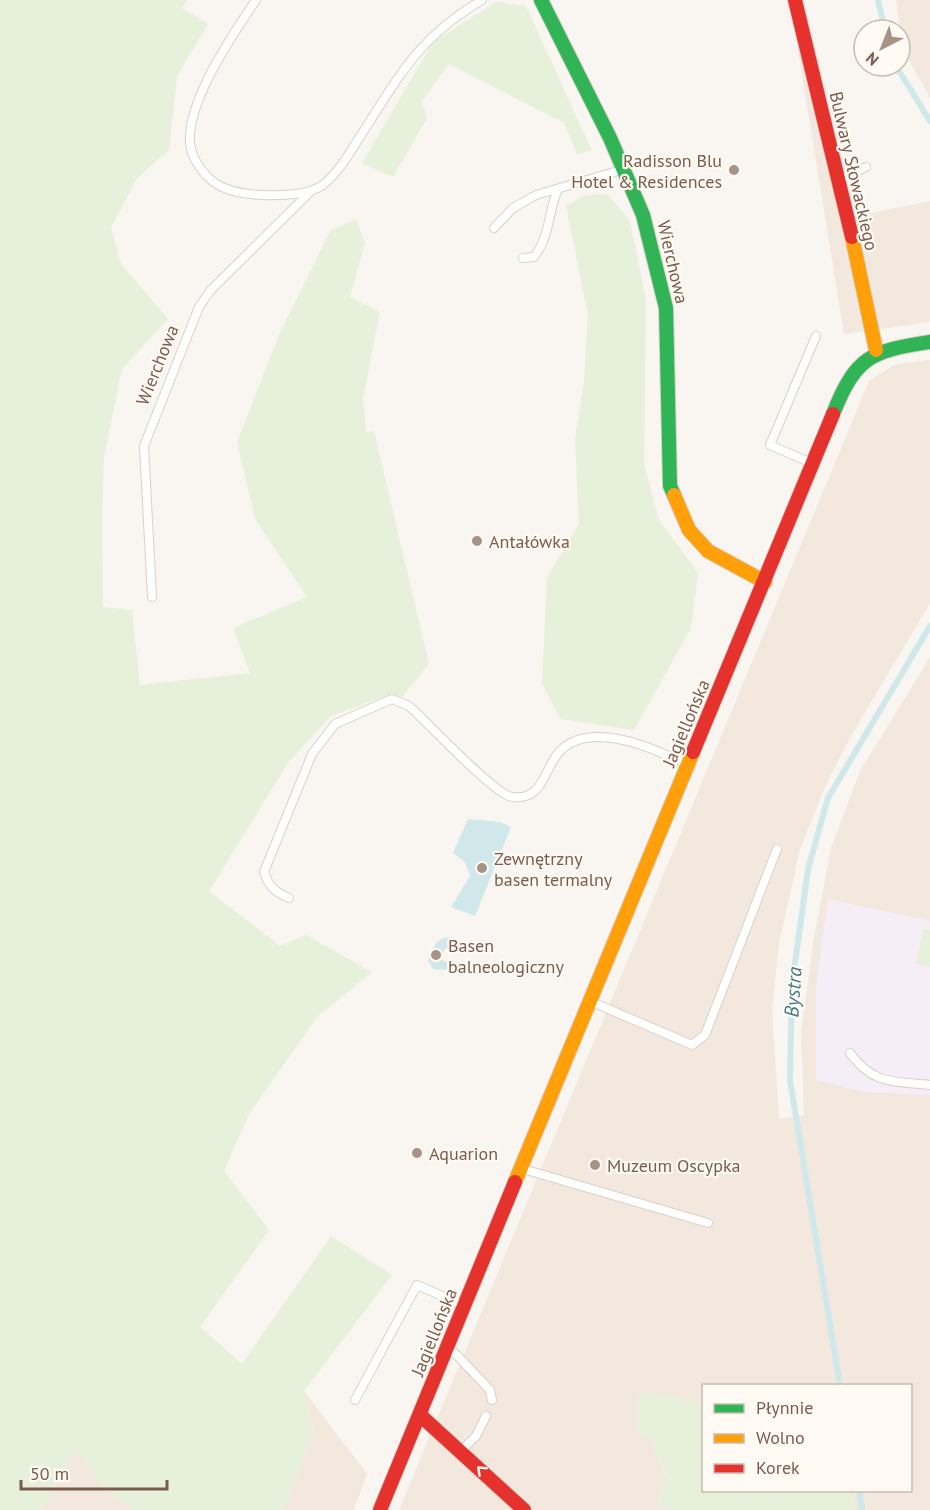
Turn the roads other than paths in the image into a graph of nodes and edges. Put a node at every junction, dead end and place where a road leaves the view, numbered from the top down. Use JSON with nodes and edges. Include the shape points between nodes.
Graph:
{"nodes":[{"id":1,"x":256,"y":0,"type":"edge"},
{"id":2,"x":482,"y":0,"type":"edge"},
{"id":3,"x":542,"y":0,"type":"edge"},
{"id":4,"x":795,"y":0,"type":"edge"},
{"id":5,"x":866,"y":167,"type":"dead end"},
{"id":6,"x":624,"y":170,"type":"junction"},
{"id":7,"x":840,"y":180,"type":"junction"},
{"id":8,"x":558,"y":189,"type":"junction"},
{"id":9,"x":311,"y":191,"type":"junction"},
{"id":10,"x":494,"y":228,"type":"dead end"},
{"id":11,"x":523,"y":258,"type":"dead end"},
{"id":12,"x":816,"y":336,"type":"dead end"},
{"id":13,"x":930,"y":342,"type":"edge"},
{"id":14,"x":876,"y":350,"type":"junction"},
{"id":15,"x":814,"y":464,"type":"junction"},
{"id":16,"x":765,"y":582,"type":"junction"},
{"id":17,"x":152,"y":597,"type":"dead end"},
{"id":18,"x":688,"y":765,"type":"junction"},
{"id":19,"x":777,"y":849,"type":"dead end"},
{"id":20,"x":289,"y":898,"type":"dead end"},
{"id":21,"x":590,"y":1002,"type":"junction"},
{"id":22,"x":850,"y":1053,"type":"dead end"},
{"id":23,"x":930,"y":1085,"type":"edge"},
{"id":24,"x":521,"y":1169,"type":"junction"},
{"id":25,"x":708,"y":1223,"type":"dead end"},
{"id":26,"x":464,"y":1305,"type":"junction"},
{"id":27,"x":448,"y":1346,"type":"junction"},
{"id":28,"x":355,"y":1400,"type":"dead end"},
{"id":29,"x":492,"y":1400,"type":"dead end"},
{"id":30,"x":420,"y":1415,"type":"junction"},
{"id":31,"x":486,"y":1416,"type":"dead end"},
{"id":32,"x":461,"y":1451,"type":"junction"},
{"id":33,"x":380,"y":1510,"type":"edge"},
{"id":34,"x":524,"y":1510,"type":"edge"}],
"edges":[{"from":1,"to":9,"type":"lane","via":[[192,112],[189,147],[196,164],[226,189],[248,194]]},
{"from":2,"to":9,"type":"lane","name":"Wierchowa","via":[[432,34],[410,58],[341,164],[324,184]]},
{"from":3,"to":6,"type":"street","name":"Wierchowa"},
{"from":4,"to":7,"type":"street","name":"Bulwary Słowackiego"},
{"from":5,"to":7,"type":"lane"},
{"from":6,"to":8,"type":"lane"},
{"from":6,"to":16,"type":"street","name":"Wierchowa","via":[[643,215],[666,308],[670,486],[688,530],[708,551]]},
{"from":7,"to":14,"type":"street","name":"Bulwary Słowackiego"},
{"from":8,"to":10,"type":"lane","via":[[536,195],[513,208]]},
{"from":8,"to":11,"type":"lane","via":[[541,249],[534,257]]},
{"from":9,"to":17,"type":"lane","name":"Wierchowa","via":[[210,291],[199,307],[144,446]]},
{"from":12,"to":15,"type":"lane","via":[[770,445]]},
{"from":13,"to":14,"type":"street"},
{"from":14,"to":15,"type":"street","name":"Jagiellońska","via":[[859,365],[839,398]]},
{"from":15,"to":16,"type":"street","name":"Jagiellońska"},
{"from":16,"to":18,"type":"street","name":"Jagiellońska"},
{"from":18,"to":20,"type":"lane","via":[[625,739],[580,739],[561,750],[541,787],[520,797],[510,797],[492,786],[409,706],[392,699],[335,724],[312,754],[264,872],[275,892]]},
{"from":18,"to":21,"type":"street","name":"Jagiellońska"},
{"from":19,"to":21,"type":"lane","via":[[705,1035],[692,1044]]},
{"from":21,"to":24,"type":"street","name":"Jagiellońska"},
{"from":22,"to":23,"type":"lane","via":[[862,1070],[883,1080]]},
{"from":24,"to":25,"type":"lane"},
{"from":24,"to":26,"type":"street","name":"Jagiellońska"},
{"from":26,"to":27,"type":"street","name":"Jagiellońska"},
{"from":26,"to":28,"type":"lane","via":[[417,1285]]},
{"from":27,"to":29,"type":"lane","via":[[490,1390]]},
{"from":27,"to":30,"type":"street","name":"Jagiellońska"},
{"from":30,"to":32,"type":"street"},
{"from":30,"to":33,"type":"street","name":"Jagiellońska"},
{"from":31,"to":32,"type":"lane","via":[[476,1436]]},
{"from":34,"to":32,"type":"street","one_way":true}]}
